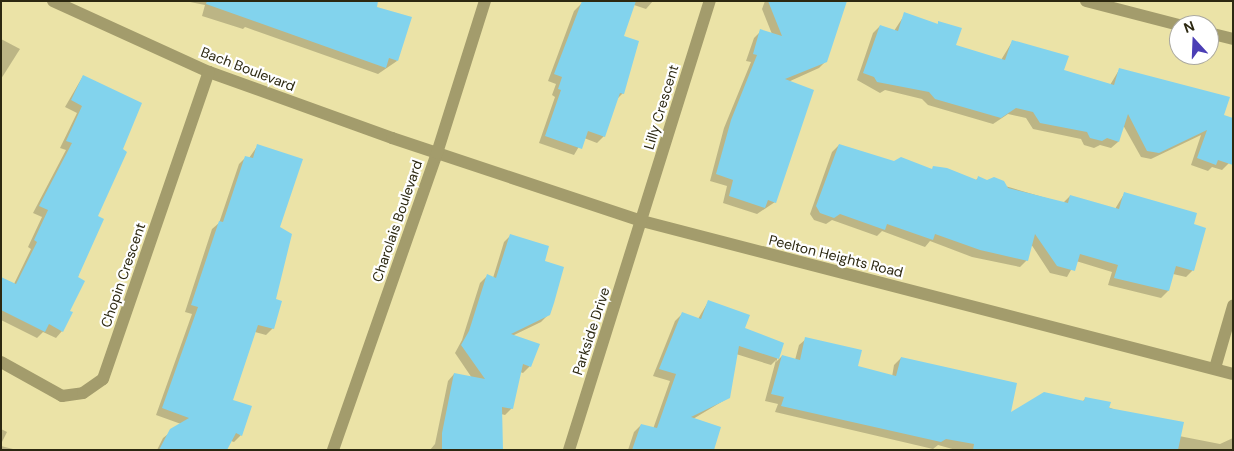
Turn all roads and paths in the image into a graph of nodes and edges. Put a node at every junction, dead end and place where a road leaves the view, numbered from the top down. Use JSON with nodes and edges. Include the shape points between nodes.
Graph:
{"nodes":[{"id":1,"x":52,"y":1,"type":"edge"},
{"id":2,"x":485,"y":1,"type":"edge"},
{"id":3,"x":710,"y":1,"type":"edge"},
{"id":4,"x":1086,"y":1,"type":"edge"},
{"id":5,"x":1169,"y":22,"type":"edge"},
{"id":6,"x":1219,"y":36,"type":"edge"},
{"id":7,"x":1233,"y":39,"type":"edge"},
{"id":8,"x":209,"y":72,"type":"junction"},
{"id":9,"x":436,"y":153,"type":"junction"},
{"id":10,"x":642,"y":221,"type":"junction"},
{"id":11,"x":1233,"y":306,"type":"edge"},
{"id":12,"x":1,"y":362,"type":"edge"},
{"id":13,"x":1215,"y":368,"type":"junction"},
{"id":14,"x":1233,"y":374,"type":"edge"},
{"id":15,"x":333,"y":450,"type":"edge"},
{"id":16,"x":569,"y":450,"type":"edge"}],
"edges":[{"from":1,"to":8,"type":"street","name":"Bach Boulevard"},
{"from":2,"to":9,"type":"street","name":"Charolais Boulevard"},
{"from":3,"to":10,"type":"street","name":"Lilly Crescent"},
{"from":4,"to":5,"type":"street"},
{"from":6,"to":7,"type":"street"},
{"from":8,"to":9,"type":"street","name":"Bach Boulevard"},
{"from":8,"to":12,"type":"street","name":"Chopin Crescent","via":[[103,379],[83,393],[62,396]]},
{"from":9,"to":10,"type":"street","name":"Peelton Heights Road"},
{"from":9,"to":15,"type":"street","name":"Charolais Boulevard"},
{"from":10,"to":13,"type":"street","name":"Peelton Heights Road"},
{"from":10,"to":16,"type":"street","name":"Parkside Drive"},
{"from":11,"to":13,"type":"street"},
{"from":13,"to":14,"type":"street","name":"Peelton Heights Road"}]}
